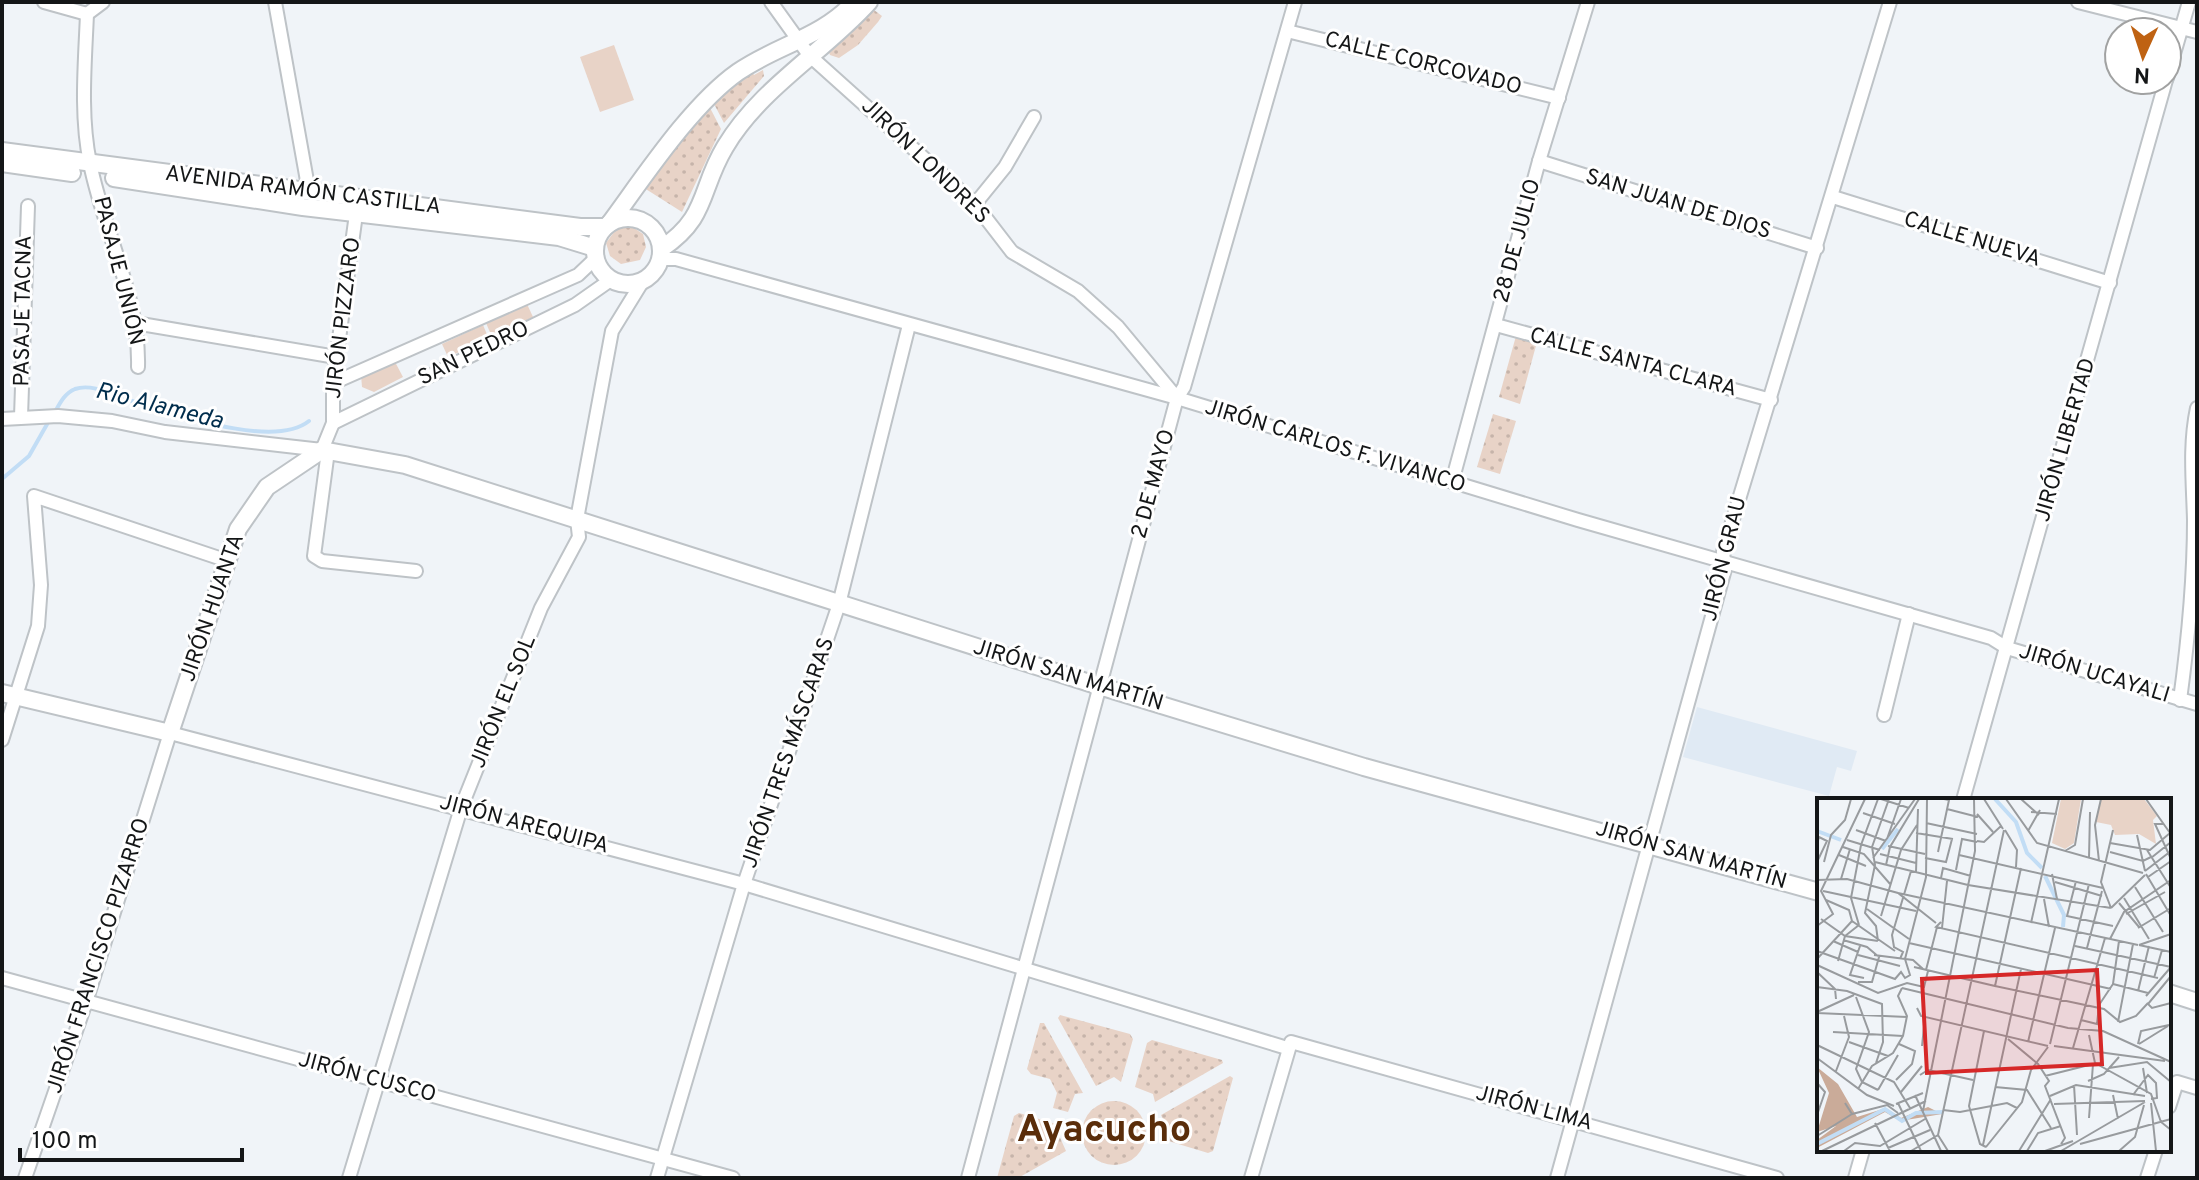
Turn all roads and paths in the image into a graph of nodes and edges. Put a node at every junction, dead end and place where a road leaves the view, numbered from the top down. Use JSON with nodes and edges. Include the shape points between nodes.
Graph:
{"nodes":[{"id":1,"x":44,"y":2,"type":"edge"},
{"id":2,"x":103,"y":2,"type":"edge"},
{"id":3,"x":275,"y":2,"type":"edge"},
{"id":4,"x":771,"y":2,"type":"edge"},
{"id":5,"x":854,"y":2,"type":"edge"},
{"id":6,"x":869,"y":2,"type":"edge"},
{"id":7,"x":1295,"y":2,"type":"edge"},
{"id":8,"x":1588,"y":2,"type":"edge"},
{"id":9,"x":1890,"y":2,"type":"edge"},
{"id":10,"x":2078,"y":2,"type":"edge"},
{"id":11,"x":87,"y":14,"type":"junction"},
{"id":12,"x":2129,"y":16,"type":"edge"},
{"id":13,"x":1287,"y":31,"type":"junction"},
{"id":14,"x":804,"y":49,"type":"junction"},
{"id":15,"x":2162,"y":96,"type":"edge"},
{"id":16,"x":1559,"y":98,"type":"junction"},
{"id":17,"x":1034,"y":117,"type":"dead end"},
{"id":18,"x":2,"y":151,"type":"edge"},
{"id":19,"x":1539,"y":161,"type":"junction"},
{"id":20,"x":2,"y":163,"type":"edge"},
{"id":21,"x":92,"y":170,"type":"junction"},
{"id":22,"x":309,"y":192,"type":"junction"},
{"id":23,"x":1833,"y":197,"type":"junction"},
{"id":24,"x":975,"y":204,"type":"junction"},
{"id":25,"x":28,"y":206,"type":"dead end"},
{"id":26,"x":356,"y":214,"type":"junction"},
{"id":27,"x":608,"y":225,"type":"junction"},
{"id":28,"x":1817,"y":248,"type":"junction"},
{"id":29,"x":595,"y":253,"type":"junction"},
{"id":30,"x":660,"y":254,"type":"junction"},
{"id":31,"x":612,"y":279,"type":"junction"},
{"id":32,"x":644,"y":279,"type":"junction"},
{"id":33,"x":2110,"y":283,"type":"junction"},
{"id":34,"x":135,"y":323,"type":"junction"},
{"id":35,"x":909,"y":325,"type":"junction"},
{"id":36,"x":1496,"y":325,"type":"junction"},
{"id":37,"x":336,"y":357,"type":"junction"},
{"id":38,"x":138,"y":367,"type":"dead end"},
{"id":39,"x":333,"y":383,"type":"junction"},
{"id":40,"x":1177,"y":398,"type":"junction"},
{"id":41,"x":1771,"y":400,"type":"junction"},
{"id":42,"x":2197,"y":408,"type":"edge"},
{"id":43,"x":21,"y":417,"type":"junction"},
{"id":44,"x":2,"y":419,"type":"edge"},
{"id":45,"x":333,"y":423,"type":"junction"},
{"id":46,"x":325,"y":450,"type":"junction"},
{"id":47,"x":1452,"y":482,"type":"junction"},
{"id":48,"x":577,"y":519,"type":"junction"},
{"id":49,"x":228,"y":561,"type":"junction"},
{"id":50,"x":1723,"y":561,"type":"junction"},
{"id":51,"x":416,"y":571,"type":"dead end"},
{"id":52,"x":839,"y":604,"type":"junction"},
{"id":53,"x":1909,"y":614,"type":"junction"},
{"id":54,"x":2007,"y":648,"type":"junction"},
{"id":55,"x":1099,"y":686,"type":"junction"},
{"id":56,"x":10,"y":694,"type":"edge"},
{"id":57,"x":2180,"y":700,"type":"junction"},
{"id":58,"x":2197,"y":704,"type":"edge"},
{"id":59,"x":1884,"y":715,"type":"dead end"},
{"id":60,"x":170,"y":733,"type":"junction"},
{"id":61,"x":2,"y":740,"type":"edge"},
{"id":62,"x":1964,"y":798,"type":"edge"},
{"id":63,"x":461,"y":808,"type":"junction"},
{"id":64,"x":1649,"y":843,"type":"junction"},
{"id":65,"x":744,"y":884,"type":"junction"},
{"id":66,"x":1817,"y":891,"type":"edge"},
{"id":67,"x":1025,"y":970,"type":"junction"},
{"id":68,"x":2,"y":978,"type":"edge"},
{"id":69,"x":2171,"y":994,"type":"edge"},
{"id":70,"x":86,"y":1002,"type":"junction"},
{"id":71,"x":2197,"y":1002,"type":"edge"},
{"id":72,"x":1289,"y":1045,"type":"junction"},
{"id":73,"x":377,"y":1080,"type":"junction"},
{"id":74,"x":2197,"y":1088,"type":"edge"},
{"id":75,"x":2171,"y":1101,"type":"edge"},
{"id":76,"x":1573,"y":1120,"type":"junction"},
{"id":77,"x":1862,"y":1152,"type":"edge"},
{"id":78,"x":2155,"y":1152,"type":"edge"},
{"id":79,"x":663,"y":1159,"type":"junction"},
{"id":80,"x":25,"y":1178,"type":"edge"},
{"id":81,"x":349,"y":1178,"type":"edge"},
{"id":82,"x":657,"y":1178,"type":"edge"},
{"id":83,"x":733,"y":1178,"type":"edge"},
{"id":84,"x":968,"y":1178,"type":"edge"},
{"id":85,"x":1251,"y":1178,"type":"edge"},
{"id":86,"x":1557,"y":1178,"type":"edge"},
{"id":87,"x":1777,"y":1178,"type":"edge"},
{"id":88,"x":1855,"y":1178,"type":"edge"},
{"id":89,"x":2147,"y":1178,"type":"edge"}],
"edges":[{"from":1,"to":11,"type":"street"},
{"from":2,"to":11,"type":"street"},
{"from":3,"to":22,"type":"street"},
{"from":4,"to":14,"type":"street","name":"JIRÓN LONDRES"},
{"from":5,"to":14,"type":"street"},
{"from":6,"to":14,"type":"street"},
{"from":7,"to":13,"type":"street","name":"2 DE MAYO"},
{"from":8,"to":16,"type":"street","name":"28 DE JULIO"},
{"from":9,"to":23,"type":"street","name":"JIRÓN GRAU"},
{"from":10,"to":12,"type":"street"},
{"from":11,"to":21,"type":"street","name":"PASAJE UNIÓN","via":[[84,81]]},
{"from":13,"to":16,"type":"street","name":"CALLE CORCOVADO"},
{"from":13,"to":40,"type":"street","name":"2 DE MAYO"},
{"from":14,"to":24,"type":"street","name":"JIRÓN LONDRES"},
{"from":14,"to":27,"type":"street","via":[[739,72],[720,88]]},
{"from":14,"to":30,"type":"street","via":[[724,147],[692,222]]},
{"from":15,"to":33,"type":"street","name":"JIRÓN LIBERTAD"},
{"from":16,"to":19,"type":"street","name":"28 DE JULIO"},
{"from":17,"to":24,"type":"street","via":[[1005,167]]},
{"from":18,"to":21,"type":"street","name":"AVENIDA RAMÓN CASTILLA"},
{"from":19,"to":28,"type":"street","name":"SAN JUAN DE DIOS"},
{"from":19,"to":36,"type":"street","name":"28 DE JULIO"},
{"from":20,"to":21,"type":"street","name":"AVENIDA RAMÓN CASTILLA"},
{"from":21,"to":22,"type":"street","name":"AVENIDA RAMÓN CASTILLA"},
{"from":21,"to":26,"type":"street","name":"AVENIDA RAMÓN CASTILLA"},
{"from":21,"to":34,"type":"street","name":"PASAJE UNIÓN"},
{"from":22,"to":27,"type":"street","name":"AVENIDA RAMÓN CASTILLA","via":[[580,227]]},
{"from":23,"to":28,"type":"street","name":"JIRÓN GRAU"},
{"from":23,"to":33,"type":"street","name":"CALLE NUEVA"},
{"from":24,"to":40,"type":"street","name":"JIRÓN LONDRES","via":[[1012,252],[1078,291],[1118,327]]},
{"from":25,"to":43,"type":"street","name":"PASAJE TACNA"},
{"from":26,"to":29,"type":"street","name":"AVENIDA RAMÓN CASTILLA","via":[[559,237]]},
{"from":26,"to":37,"type":"street","name":"JIRÓN PIZZARO"},
{"from":27,"to":29,"type":"street"},
{"from":27,"to":30,"type":"street","via":[[626,218],[643,222],[655,233]]},
{"from":28,"to":41,"type":"street","name":"JIRÓN GRAU"},
{"from":29,"to":31,"type":"street"},
{"from":29,"to":39,"type":"street","name":"SAN PEDRO","via":[[578,275]]},
{"from":30,"to":32,"type":"street"},
{"from":30,"to":35,"type":"street","name":"JIRÓN CARLOS F. VIVANCO"},
{"from":31,"to":32,"type":"street"},
{"from":31,"to":45,"type":"street","name":"SAN PEDRO","via":[[575,305]]},
{"from":32,"to":48,"type":"street","name":"JIRÓN EL SOL","via":[[612,331]]},
{"from":33,"to":54,"type":"street","name":"JIRÓN LIBERTAD"},
{"from":34,"to":37,"type":"street"},
{"from":34,"to":38,"type":"street","name":"PASAJE UNIÓN"},
{"from":35,"to":40,"type":"street","name":"JIRÓN CARLOS F. VIVANCO"},
{"from":35,"to":52,"type":"street","name":"JIRÓN TRES MÁSCARAS"},
{"from":36,"to":41,"type":"street","name":"CALLE SANTA CLARA"},
{"from":36,"to":47,"type":"street","name":"28 DE JULIO"},
{"from":37,"to":39,"type":"street","name":"JIRÓN PIZZARO"},
{"from":39,"to":45,"type":"street","name":"JIRÓN PIZZARO"},
{"from":40,"to":47,"type":"street","name":"JIRÓN CARLOS F. VIVANCO"},
{"from":40,"to":55,"type":"street","name":"2 DE MAYO"},
{"from":41,"to":50,"type":"street","name":"JIRÓN GRAU"},
{"from":42,"to":57,"type":"street","name":"JIRÓN UCAYALI","via":[[2189,633]]},
{"from":43,"to":44,"type":"street"},
{"from":43,"to":46,"type":"street","via":[[112,421]]},
{"from":45,"to":46,"type":"street"},
{"from":46,"to":48,"type":"street","name":"JIRÓN SAN MARTÍN","via":[[405,465]]},
{"from":46,"to":49,"type":"street","name":"JIRÓN HUANTA","via":[[267,487],[238,529]]},
{"from":46,"to":51,"type":"street","via":[[314,556]]},
{"from":47,"to":50,"type":"street","name":"JIRÓN CARLOS F. VIVANCO"},
{"from":48,"to":52,"type":"street","name":"JIRÓN SAN MARTÍN"},
{"from":48,"to":63,"type":"street","name":"JIRÓN EL SOL","via":[[579,537],[541,608]]},
{"from":49,"to":56,"type":"street","via":[[34,496],[41,585],[38,626]]},
{"from":49,"to":60,"type":"street","name":"JIRÓN HUANTA"},
{"from":50,"to":53,"type":"street","name":"JIRÓN CARLOS F. VIVANCO"},
{"from":50,"to":64,"type":"street","name":"JIRÓN GRAU"},
{"from":52,"to":55,"type":"street","name":"JIRÓN SAN MARTÍN"},
{"from":52,"to":65,"type":"street","name":"JIRÓN TRES MÁSCARAS"},
{"from":53,"to":54,"type":"street","name":"JIRÓN CARLOS F. VIVANCO","via":[[1991,638]]},
{"from":53,"to":59,"type":"street"},
{"from":54,"to":57,"type":"street","name":"JIRÓN UCAYALI"},
{"from":54,"to":62,"type":"street","name":"JIRÓN LIBERTAD"},
{"from":55,"to":64,"type":"street","name":"JIRÓN SAN MARTÍN","via":[[1364,767]]},
{"from":55,"to":67,"type":"street","name":"2 DE MAYO"},
{"from":56,"to":60,"type":"street","name":"JIRÓN AREQUIPA"},
{"from":56,"to":61,"type":"street"},
{"from":57,"to":58,"type":"street","name":"JIRÓN UCAYALI"},
{"from":60,"to":63,"type":"street","name":"JIRÓN AREQUIPA"},
{"from":60,"to":70,"type":"street","name":"JIRÓN FRANCISCO PIZARRO"},
{"from":63,"to":65,"type":"street","name":"JIRÓN AREQUIPA"},
{"from":63,"to":73,"type":"street","name":"JIRÓN EL SOL"},
{"from":64,"to":66,"type":"street","name":"JIRÓN SAN MARTÍN"},
{"from":64,"to":76,"type":"street","name":"JIRÓN GRAU"},
{"from":65,"to":67,"type":"street","name":"JIRÓN AREQUIPA"},
{"from":65,"to":79,"type":"street","name":"JIRÓN TRES MÁSCARAS"},
{"from":67,"to":72,"type":"street","name":"JIRÓN LIMA"},
{"from":67,"to":84,"type":"street","name":"2 DE MAYO"},
{"from":68,"to":70,"type":"street","name":"JIRÓN CUSCO"},
{"from":69,"to":71,"type":"street"},
{"from":70,"to":73,"type":"street","name":"JIRÓN CUSCO"},
{"from":70,"to":80,"type":"street","name":"JIRÓN FRANCISCO PIZARRO"},
{"from":72,"to":76,"type":"street","name":"JIRÓN LIMA"},
{"from":72,"to":85,"type":"street"},
{"from":73,"to":79,"type":"street","name":"JIRÓN CUSCO"},
{"from":73,"to":81,"type":"street","name":"JIRÓN EL SOL"},
{"from":74,"to":75,"type":"street","via":[[2177,1082]]},
{"from":76,"to":86,"type":"street","name":"JIRÓN GRAU"},
{"from":76,"to":87,"type":"street","name":"JIRÓN LIMA"},
{"from":77,"to":88,"type":"street"},
{"from":78,"to":89,"type":"street"},
{"from":79,"to":82,"type":"street","name":"JIRÓN TRES MÁSCARAS"},
{"from":79,"to":83,"type":"street","name":"JIRÓN CUSCO"}]}
